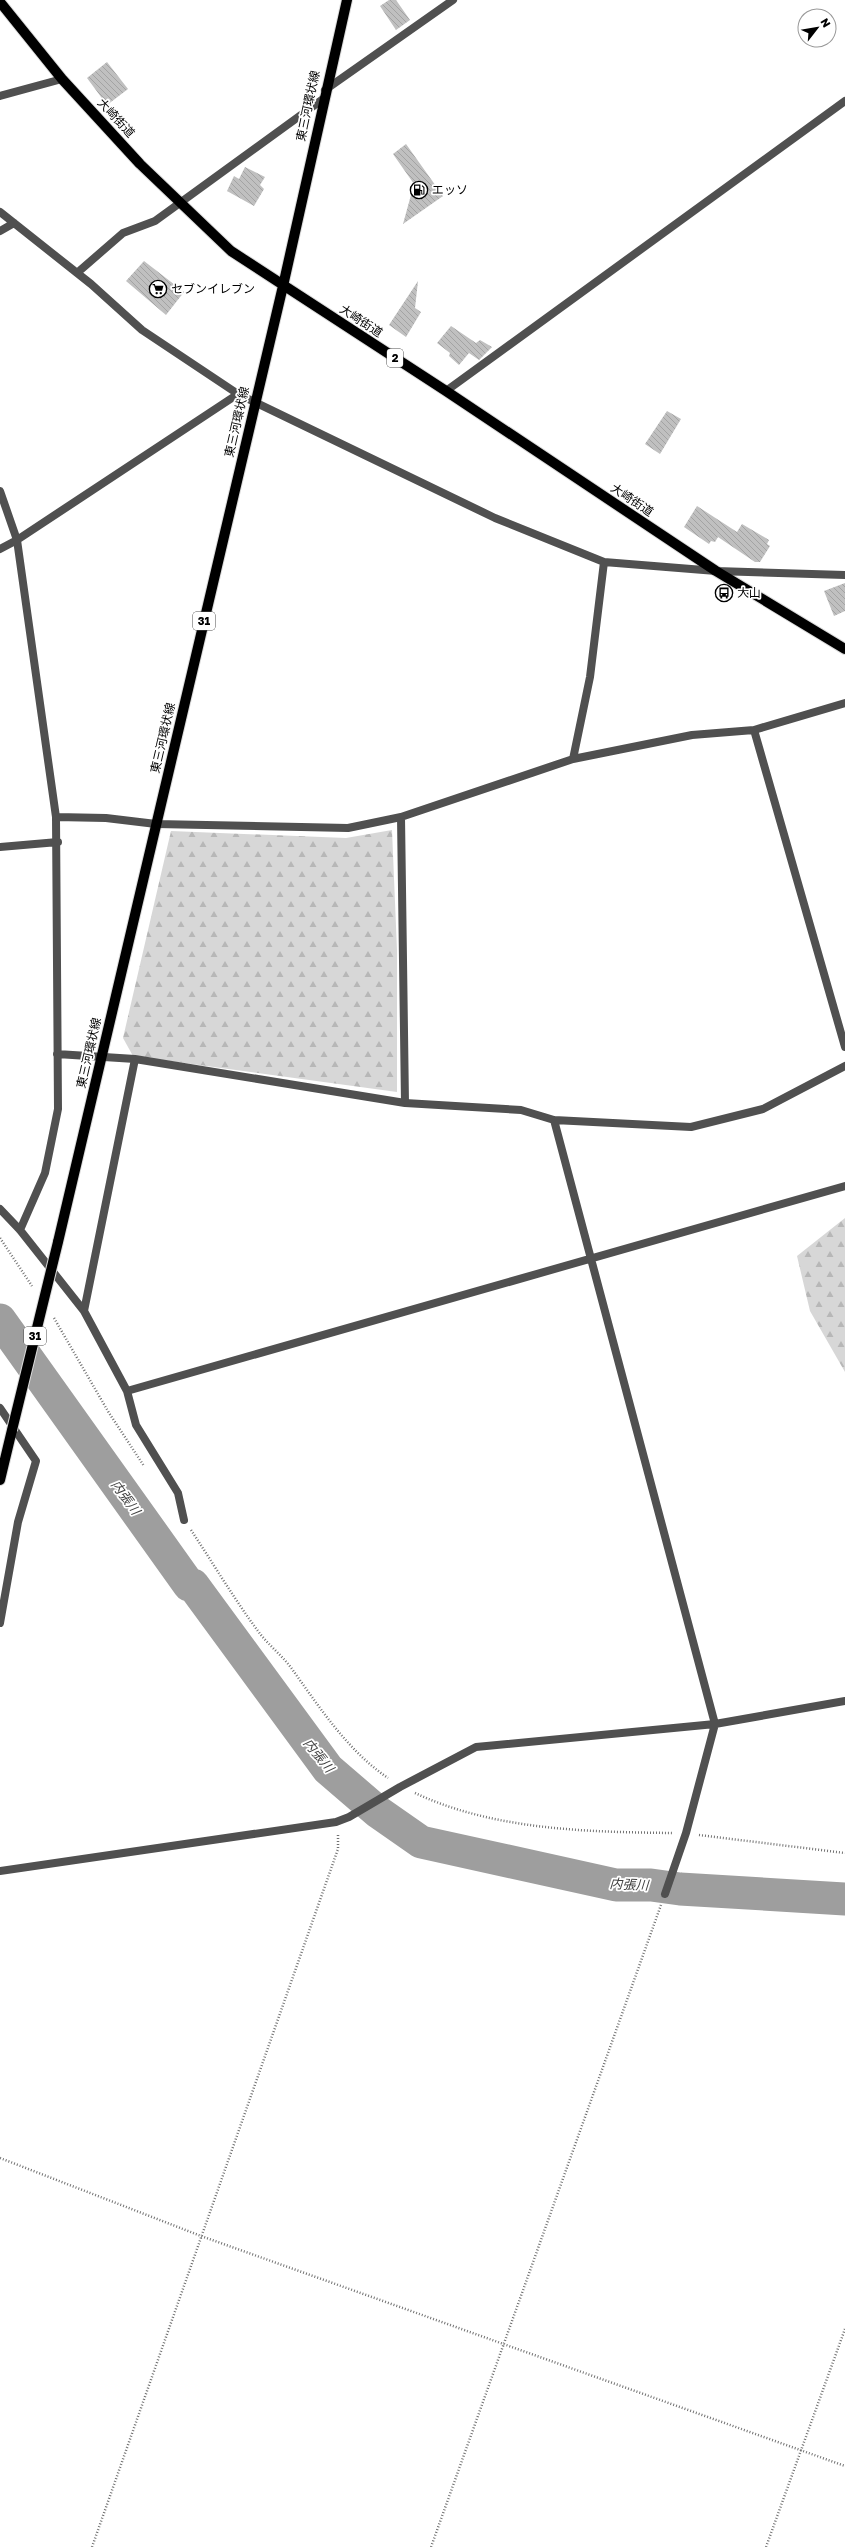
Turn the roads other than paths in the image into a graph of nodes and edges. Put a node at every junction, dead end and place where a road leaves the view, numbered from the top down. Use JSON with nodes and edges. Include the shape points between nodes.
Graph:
{"nodes":[{"id":1,"x":347,"y":0,"type":"edge"},
{"id":2,"x":453,"y":0,"type":"edge"},
{"id":3,"x":0,"y":2,"type":"edge"},
{"id":4,"x":62,"y":79,"type":"junction"},
{"id":5,"x":324,"y":95,"type":"junction"},
{"id":6,"x":0,"y":96,"type":"edge"},
{"id":7,"x":845,"y":101,"type":"edge"},
{"id":8,"x":180,"y":202,"type":"junction"},
{"id":9,"x":0,"y":212,"type":"edge"},
{"id":10,"x":14,"y":223,"type":"junction"},
{"id":11,"x":0,"y":232,"type":"edge"},
{"id":12,"x":77,"y":273,"type":"junction"},
{"id":13,"x":283,"y":286,"type":"junction"},
{"id":14,"x":446,"y":391,"type":"junction"},
{"id":15,"x":238,"y":394,"type":"junction"},
{"id":16,"x":255,"y":401,"type":"junction"},
{"id":17,"x":0,"y":491,"type":"edge"},
{"id":18,"x":17,"y":540,"type":"junction"},
{"id":19,"x":0,"y":549,"type":"edge"},
{"id":20,"x":604,"y":562,"type":"junction"},
{"id":21,"x":716,"y":571,"type":"junction"},
{"id":22,"x":845,"y":575,"type":"edge"},
{"id":23,"x":845,"y":649,"type":"edge"},
{"id":24,"x":845,"y":703,"type":"edge"},
{"id":25,"x":754,"y":730,"type":"junction"},
{"id":26,"x":573,"y":760,"type":"junction"},
{"id":27,"x":56,"y":817,"type":"junction"},
{"id":28,"x":400,"y":817,"type":"junction"},
{"id":29,"x":156,"y":824,"type":"junction"},
{"id":30,"x":58,"y":842,"type":"junction"},
{"id":31,"x":0,"y":847,"type":"edge"},
{"id":32,"x":845,"y":1046,"type":"edge"},
{"id":33,"x":57,"y":1054,"type":"junction"},
{"id":34,"x":102,"y":1056,"type":"junction"},
{"id":35,"x":135,"y":1060,"type":"junction"},
{"id":36,"x":845,"y":1066,"type":"edge"},
{"id":37,"x":405,"y":1103,"type":"junction"},
{"id":38,"x":554,"y":1120,"type":"junction"},
{"id":39,"x":845,"y":1186,"type":"edge"},
{"id":40,"x":0,"y":1209,"type":"edge"},
{"id":41,"x":20,"y":1230,"type":"junction"},
{"id":42,"x":591,"y":1258,"type":"junction"},
{"id":43,"x":84,"y":1311,"type":"junction"},
{"id":44,"x":127,"y":1391,"type":"junction"},
{"id":45,"x":0,"y":1408,"type":"edge"},
{"id":46,"x":0,"y":1480,"type":"edge"},
{"id":47,"x":184,"y":1520,"type":"road end"},
{"id":48,"x":0,"y":1623,"type":"edge"},
{"id":49,"x":845,"y":1701,"type":"edge"},
{"id":50,"x":716,"y":1724,"type":"junction"},
{"id":51,"x":0,"y":1871,"type":"edge"},
{"id":52,"x":665,"y":1894,"type":"road end"}],
"edges":[{"from":1,"to":5,"type":"main road","name":"東三河環状線","number":"31"},
{"from":2,"to":5,"type":"street"},
{"from":3,"to":4,"type":"main road","name":"大崎街道","number":"2"},
{"from":4,"to":6,"type":"street"},
{"from":4,"to":8,"type":"main road","name":"大崎街道","number":"2","via":[[140,164]]},
{"from":5,"to":8,"type":"street"},
{"from":5,"to":13,"type":"main road","name":"東三河環状線","number":"31"},
{"from":7,"to":14,"type":"street"},
{"from":8,"to":12,"type":"street","via":[[155,221],[123,234]]},
{"from":8,"to":13,"type":"main road","name":"大崎街道","number":"2","via":[[231,251]]},
{"from":9,"to":10,"type":"street"},
{"from":10,"to":11,"type":"street"},
{"from":10,"to":12,"type":"street"},
{"from":12,"to":15,"type":"street","via":[[142,330]]},
{"from":13,"to":14,"type":"main road","name":"大崎街道","number":"2"},
{"from":13,"to":16,"type":"main road","name":"東三河環状線","number":"31"},
{"from":14,"to":21,"type":"main road","name":"大崎街道","number":"2"},
{"from":15,"to":16,"type":"street"},
{"from":15,"to":18,"type":"street"},
{"from":16,"to":20,"type":"street","via":[[495,518]]},
{"from":16,"to":29,"type":"main road","name":"東三河環状線","number":"31"},
{"from":17,"to":18,"type":"street"},
{"from":18,"to":19,"type":"street"},
{"from":18,"to":27,"type":"street"},
{"from":20,"to":21,"type":"street"},
{"from":20,"to":26,"type":"street","via":[[590,677]]},
{"from":21,"to":22,"type":"street"},
{"from":21,"to":23,"type":"main road","name":"大崎街道","number":"2"},
{"from":24,"to":25,"type":"street"},
{"from":25,"to":26,"type":"street","via":[[692,735]]},
{"from":25,"to":32,"type":"street"},
{"from":26,"to":28,"type":"street"},
{"from":27,"to":29,"type":"street","via":[[106,818]]},
{"from":27,"to":30,"type":"street"},
{"from":28,"to":29,"type":"street","via":[[348,828]]},
{"from":28,"to":37,"type":"street"},
{"from":29,"to":34,"type":"main road","name":"東三河環状線","number":"31"},
{"from":30,"to":31,"type":"street"},
{"from":30,"to":33,"type":"street"},
{"from":33,"to":34,"type":"street"},
{"from":33,"to":41,"type":"street","via":[[58,1109],[47,1166]]},
{"from":34,"to":35,"type":"street"},
{"from":34,"to":46,"type":"main road","name":"東三河環状線","number":"31","bridge":true},
{"from":35,"to":37,"type":"street"},
{"from":35,"to":43,"type":"street"},
{"from":36,"to":38,"type":"street","via":[[763,1109],[691,1127]]},
{"from":37,"to":38,"type":"street","via":[[521,1110]]},
{"from":38,"to":42,"type":"street"},
{"from":39,"to":42,"type":"street"},
{"from":40,"to":41,"type":"street"},
{"from":41,"to":43,"type":"street"},
{"from":42,"to":44,"type":"street"},
{"from":42,"to":50,"type":"street"},
{"from":43,"to":44,"type":"street"},
{"from":44,"to":47,"type":"street","via":[[136,1424],[178,1493]]},
{"from":45,"to":48,"type":"street","via":[[36,1461],[18,1522]]},
{"from":49,"to":50,"type":"street"},
{"from":50,"to":51,"type":"street","via":[[476,1747],[336,1822]]},
{"from":50,"to":52,"type":"street","via":[[686,1833]]}]}
